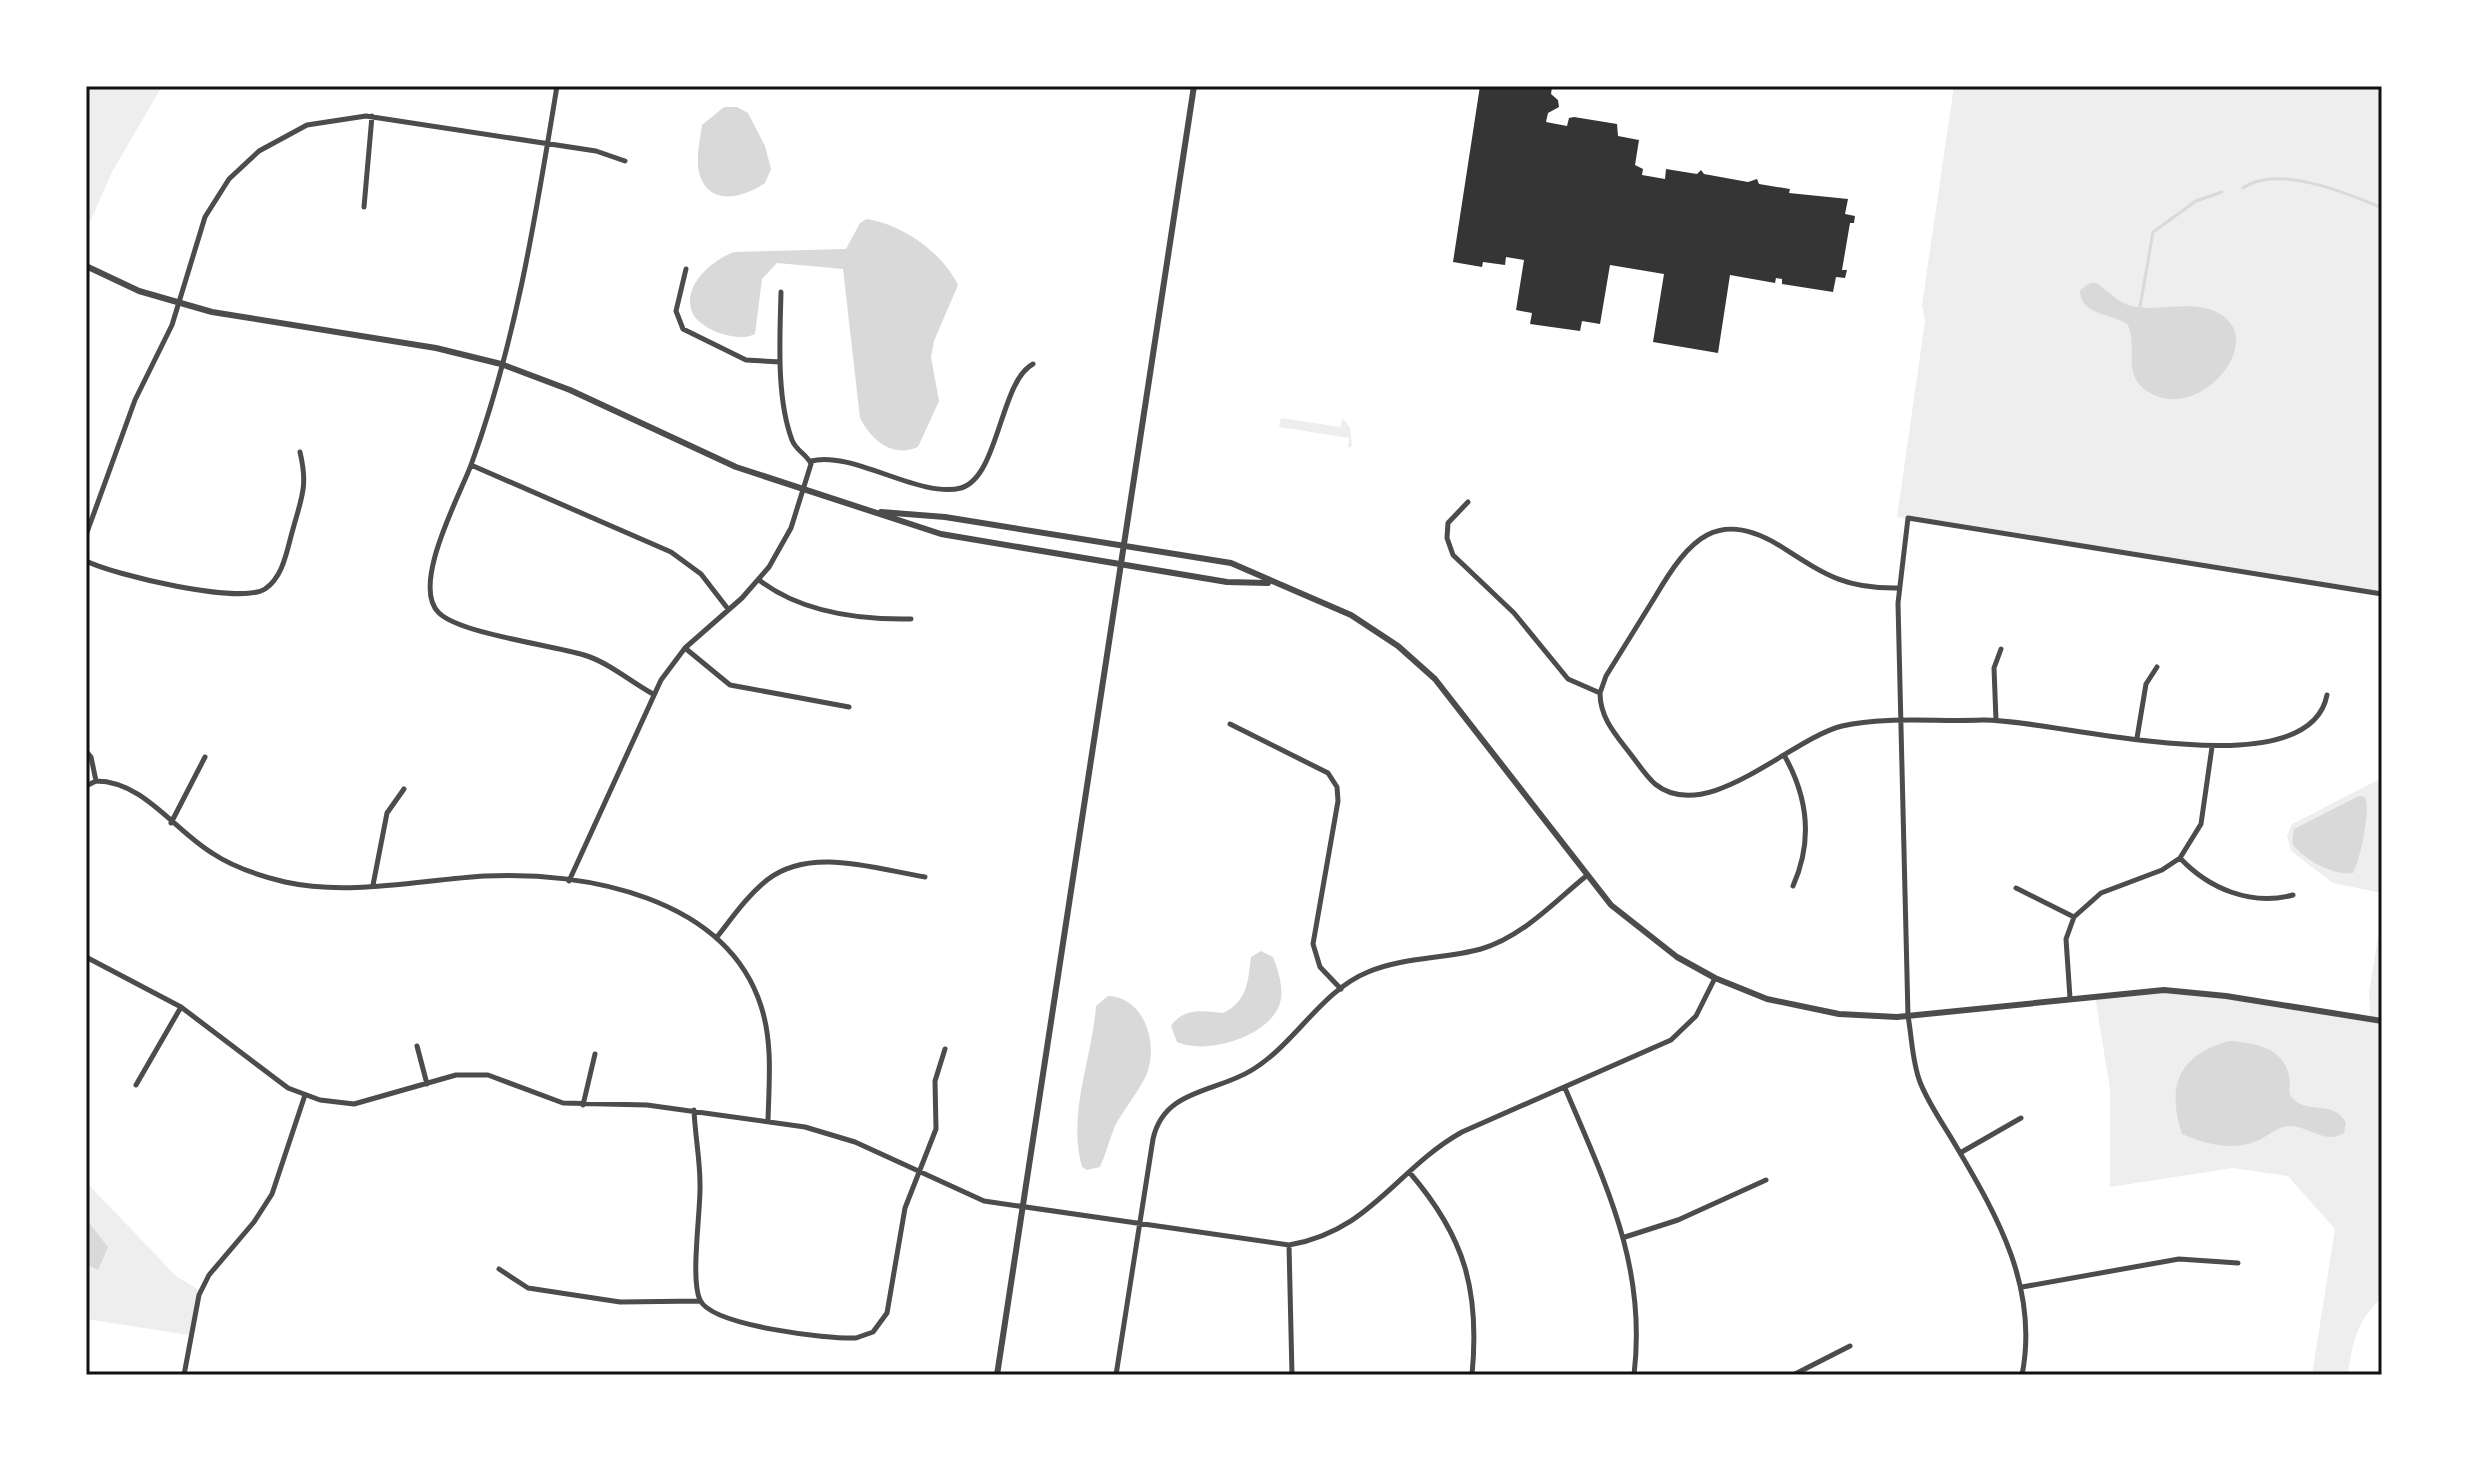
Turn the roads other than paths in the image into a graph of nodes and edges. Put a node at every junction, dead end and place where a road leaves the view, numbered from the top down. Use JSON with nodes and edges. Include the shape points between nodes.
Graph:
{"nodes":[{"id":1,"x":557,"y":86,"type":"edge"},
{"id":2,"x":1194,"y":86,"type":"edge"},
{"id":3,"x":372,"y":116,"type":"junction"},
{"id":4,"x":548,"y":143,"type":"junction"},
{"id":5,"x":625,"y":161,"type":"dead end"},
{"id":6,"x":364,"y":207,"type":"dead end"},
{"id":7,"x":86,"y":266,"type":"edge"},
{"id":8,"x":686,"y":269,"type":"dead end"},
{"id":9,"x":781,"y":292,"type":"dead end"},
{"id":10,"x":179,"y":304,"type":"junction"},
{"id":11,"x":780,"y":362,"type":"junction"},
{"id":12,"x":501,"y":364,"type":"junction"},
{"id":13,"x":1033,"y":364,"type":"dead end"},
{"id":14,"x":300,"y":452,"type":"dead end"},
{"id":15,"x":811,"y":461,"type":"junction"},
{"id":16,"x":471,"y":465,"type":"junction"},
{"id":17,"x":804,"y":491,"type":"junction"},
{"id":18,"x":1468,"y":502,"type":"dead end"},
{"id":19,"x":881,"y":512,"type":"junction"},
{"id":20,"x":86,"y":535,"type":"edge"},
{"id":21,"x":1123,"y":546,"type":"junction"},
{"id":22,"x":86,"y":561,"type":"edge"},
{"id":23,"x":1121,"y":564,"type":"junction"},
{"id":24,"x":759,"y":580,"type":"junction"},
{"id":25,"x":1271,"y":583,"type":"junction"},
{"id":26,"x":1899,"y":588,"type":"junction"},
{"id":27,"x":2382,"y":594,"type":"edge"},
{"id":28,"x":728,"y":609,"type":"junction"},
{"id":29,"x":911,"y":619,"type":"dead end"},
{"id":30,"x":685,"y":648,"type":"junction"},
{"id":31,"x":2001,"y":649,"type":"dead end"},
{"id":32,"x":2157,"y":667,"type":"dead end"},
{"id":33,"x":1600,"y":693,"type":"junction"},
{"id":34,"x":653,"y":694,"type":"junction"},
{"id":35,"x":2327,"y":695,"type":"dead end"},
{"id":36,"x":849,"y":707,"type":"dead end"},
{"id":37,"x":1996,"y":720,"type":"junction"},
{"id":38,"x":1902,"y":723,"type":"junction"},
{"id":39,"x":1230,"y":724,"type":"dead end"},
{"id":40,"x":2137,"y":738,"type":"junction"},
{"id":41,"x":2212,"y":747,"type":"junction"},
{"id":42,"x":86,"y":751,"type":"edge"},
{"id":43,"x":1784,"y":755,"type":"junction"},
{"id":44,"x":205,"y":757,"type":"dead end"},
{"id":45,"x":96,"y":781,"type":"junction"},
{"id":46,"x":86,"y":786,"type":"edge"},
{"id":47,"x":404,"y":789,"type":"dead end"},
{"id":48,"x":171,"y":823,"type":"junction"},
{"id":49,"x":2180,"y":858,"type":"junction"},
{"id":50,"x":925,"y":877,"type":"dead end"},
{"id":51,"x":1585,"y":877,"type":"junction"},
{"id":52,"x":569,"y":881,"type":"junction"},
{"id":53,"x":373,"y":885,"type":"junction"},
{"id":54,"x":1793,"y":886,"type":"dead end"},
{"id":55,"x":2016,"y":888,"type":"dead end"},
{"id":56,"x":2293,"y":895,"type":"dead end"},
{"id":57,"x":2074,"y":917,"type":"junction"},
{"id":58,"x":717,"y":937,"type":"junction"},
{"id":59,"x":86,"y":957,"type":"edge"},
{"id":60,"x":1715,"y":978,"type":"junction"},
{"id":61,"x":1341,"y":989,"type":"junction"},
{"id":62,"x":2070,"y":998,"type":"junction"},
{"id":63,"x":181,"y":1007,"type":"junction"},
{"id":64,"x":1908,"y":1016,"type":"junction"},
{"id":65,"x":2382,"y":1021,"type":"edge"},
{"id":66,"x":417,"y":1046,"type":"dead end"},
{"id":67,"x":945,"y":1049,"type":"dead end"},
{"id":68,"x":595,"y":1054,"type":"dead end"},
{"id":69,"x":427,"y":1084,"type":"junction"},
{"id":70,"x":136,"y":1085,"type":"dead end"},
{"id":71,"x":1565,"y":1088,"type":"junction"},
{"id":72,"x":305,"y":1095,"type":"junction"},
{"id":73,"x":583,"y":1105,"type":"junction"},
{"id":74,"x":694,"y":1110,"type":"junction"},
{"id":75,"x":2021,"y":1118,"type":"dead end"},
{"id":76,"x":768,"y":1121,"type":"junction"},
{"id":77,"x":1960,"y":1153,"type":"junction"},
{"id":78,"x":1410,"y":1173,"type":"junction"},
{"id":79,"x":920,"y":1174,"type":"junction"},
{"id":80,"x":1766,"y":1180,"type":"dead end"},
{"id":81,"x":1022,"y":1208,"type":"junction"},
{"id":82,"x":1139,"y":1225,"type":"junction"},
{"id":83,"x":1625,"y":1237,"type":"junction"},
{"id":84,"x":1289,"y":1245,"type":"junction"},
{"id":85,"x":2238,"y":1263,"type":"dead end"},
{"id":86,"x":499,"y":1269,"type":"dead end"},
{"id":87,"x":2022,"y":1287,"type":"junction"},
{"id":88,"x":700,"y":1301,"type":"junction"},
{"id":89,"x":1850,"y":1346,"type":"dead end"},
{"id":90,"x":184,"y":1375,"type":"edge"},
{"id":91,"x":997,"y":1375,"type":"edge"},
{"id":92,"x":1116,"y":1375,"type":"edge"},
{"id":93,"x":1292,"y":1375,"type":"edge"},
{"id":94,"x":1472,"y":1375,"type":"edge"},
{"id":95,"x":1634,"y":1375,"type":"edge"},
{"id":96,"x":1793,"y":1375,"type":"edge"},
{"id":97,"x":2022,"y":1375,"type":"edge"}],
"edges":[{"from":1,"to":4,"type":"street"},
{"from":2,"to":21,"type":"street"},
{"from":3,"to":4,"type":"street"},
{"from":3,"to":6,"type":"street"},
{"from":3,"to":10,"type":"street","via":[[307,125],[242,165],[205,217]]},
{"from":4,"to":5,"type":"street"},
{"from":4,"to":12,"type":"street","via":[[525,283]]},
{"from":7,"to":10,"type":"street"},
{"from":8,"to":11,"type":"street","via":[[676,311],[685,331],[746,360]]},
{"from":9,"to":11,"type":"street"},
{"from":10,"to":12,"type":"street"},
{"from":10,"to":20,"type":"street","via":[[135,400]]},
{"from":11,"to":15,"type":"street","via":[[792,439]]},
{"from":12,"to":16,"type":"street"},
{"from":12,"to":17,"type":"street","via":[[570,390],[702,453]]},
{"from":13,"to":15,"type":"street","via":[[1017,378],[989,452],[964,487],[934,486],[832,459]]},
{"from":14,"to":22,"type":"street","via":[[306,484],[281,567],[264,589],[222,592],[130,577]]},
{"from":15,"to":17,"type":"street"},
{"from":16,"to":28,"type":"street","via":[[671,552],[705,578]]},
{"from":16,"to":34,"type":"street","via":[[454,500],[429,583],[437,611],[507,637],[589,657]]},
{"from":17,"to":19,"type":"street"},
{"from":17,"to":24,"type":"street","via":[[784,542]]},
{"from":18,"to":33,"type":"street","via":[[1448,523],[1453,555],[1519,619],[1568,679]]},
{"from":19,"to":21,"type":"street"},
{"from":19,"to":23,"type":"street","via":[[941,534]]},
{"from":21,"to":23,"type":"street"},
{"from":21,"to":25,"type":"street","via":[[1231,563]]},
{"from":23,"to":25,"type":"street","via":[[1227,582]]},
{"from":23,"to":81,"type":"street"},
{"from":24,"to":28,"type":"street"},
{"from":24,"to":29,"type":"street","via":[[798,603],[863,619]]},
{"from":25,"to":51,"type":"street","via":[[1351,615],[1417,661],[1450,696]]},
{"from":26,"to":27,"type":"street","via":[[1908,518]]},
{"from":26,"to":33,"type":"street","via":[[1847,585],[1760,534],[1737,528],[1714,531],[1679,558]]},
{"from":26,"to":38,"type":"street"},
{"from":28,"to":30,"type":"street"},
{"from":30,"to":34,"type":"street"},
{"from":30,"to":36,"type":"street","via":[[730,685]]},
{"from":31,"to":37,"type":"street","via":[[1994,668]]},
{"from":32,"to":40,"type":"street","via":[[2146,684]]},
{"from":33,"to":43,"type":"street","via":[[1608,723],[1652,781],[1669,792],[1710,793]]},
{"from":34,"to":52,"type":"street"},
{"from":35,"to":41,"type":"street","via":[[2313,724],[2290,737]]},
{"from":37,"to":38,"type":"street"},
{"from":37,"to":40,"type":"street"},
{"from":38,"to":43,"type":"street","via":[[1842,727]]},
{"from":38,"to":64,"type":"street"},
{"from":39,"to":61,"type":"street","via":[[1322,769],[1337,787],[1313,944],[1320,967]]},
{"from":40,"to":41,"type":"street"},
{"from":41,"to":49,"type":"street","via":[[2201,824]]},
{"from":42,"to":45,"type":"street"},
{"from":43,"to":54,"type":"street","via":[[1804,800],[1803,859]]},
{"from":44,"to":48,"type":"street"},
{"from":45,"to":46,"type":"street"},
{"from":45,"to":48,"type":"street","via":[[125,785]]},
{"from":47,"to":53,"type":"street","via":[[387,813]]},
{"from":48,"to":53,"type":"street","via":[[213,855],[262,875],[307,886]]},
{"from":49,"to":56,"type":"street","via":[[2221,890],[2274,900]]},
{"from":49,"to":57,"type":"street","via":[[2101,893]]},
{"from":50,"to":58,"type":"street","via":[[830,862],[797,865],[761,885]]},
{"from":51,"to":60,"type":"street","via":[[1655,942]]},
{"from":51,"to":61,"type":"street","via":[[1505,940],[1368,972]]},
{"from":52,"to":53,"type":"street","via":[[486,876]]},
{"from":52,"to":58,"type":"street","via":[[665,906]]},
{"from":55,"to":57,"type":"street"},
{"from":57,"to":62,"type":"street","via":[[2066,952]]},
{"from":58,"to":76,"type":"street","via":[[740,965],[760,1004],[769,1043]]},
{"from":59,"to":63,"type":"street"},
{"from":60,"to":64,"type":"street","via":[[1816,1011]]},
{"from":60,"to":71,"type":"street","via":[[1696,1016],[1671,1040]]},
{"from":61,"to":82,"type":"street","via":[[1260,1065],[1180,1099],[1161,1116]]},
{"from":62,"to":64,"type":"street"},
{"from":62,"to":65,"type":"street","via":[[2194,992]]},
{"from":63,"to":70,"type":"street"},
{"from":63,"to":72,"type":"street","via":[[288,1088]]},
{"from":64,"to":77,"type":"street","via":[[1921,1084]]},
{"from":66,"to":69,"type":"street"},
{"from":67,"to":79,"type":"street","via":[[935,1081],[936,1129]]},
{"from":68,"to":73,"type":"street"},
{"from":69,"to":72,"type":"street","via":[[354,1104]]},
{"from":69,"to":73,"type":"street","via":[[456,1075],[488,1075]]},
{"from":71,"to":78,"type":"street","via":[[1462,1132]]},
{"from":71,"to":83,"type":"street"},
{"from":72,"to":90,"type":"street","via":[[272,1194],[199,1295]]},
{"from":73,"to":74,"type":"street"},
{"from":74,"to":76,"type":"street"},
{"from":74,"to":88,"type":"street"},
{"from":75,"to":77,"type":"street"},
{"from":76,"to":79,"type":"street","via":[[855,1142]]},
{"from":77,"to":87,"type":"street","via":[[2008,1242]]},
{"from":78,"to":84,"type":"street","via":[[1354,1221],[1332,1234]]},
{"from":78,"to":94,"type":"street","via":[[1437,1207],[1464,1259],[1475,1311]]},
{"from":79,"to":81,"type":"street","via":[[984,1201]]},
{"from":79,"to":88,"type":"street","via":[[905,1208],[887,1313],[873,1332],[843,1339],[731,1320],[708,1311]]},
{"from":80,"to":83,"type":"street","via":[[1678,1220]]},
{"from":81,"to":82,"type":"street"},
{"from":81,"to":91,"type":"street"},
{"from":82,"to":84,"type":"street"},
{"from":82,"to":92,"type":"street"},
{"from":83,"to":95,"type":"street","via":[[1637,1310]]},
{"from":84,"to":93,"type":"street"},
{"from":85,"to":87,"type":"street","via":[[2179,1259]]},
{"from":86,"to":88,"type":"street","via":[[528,1288],[620,1302]]},
{"from":87,"to":97,"type":"street"},
{"from":89,"to":96,"type":"street"}]}
